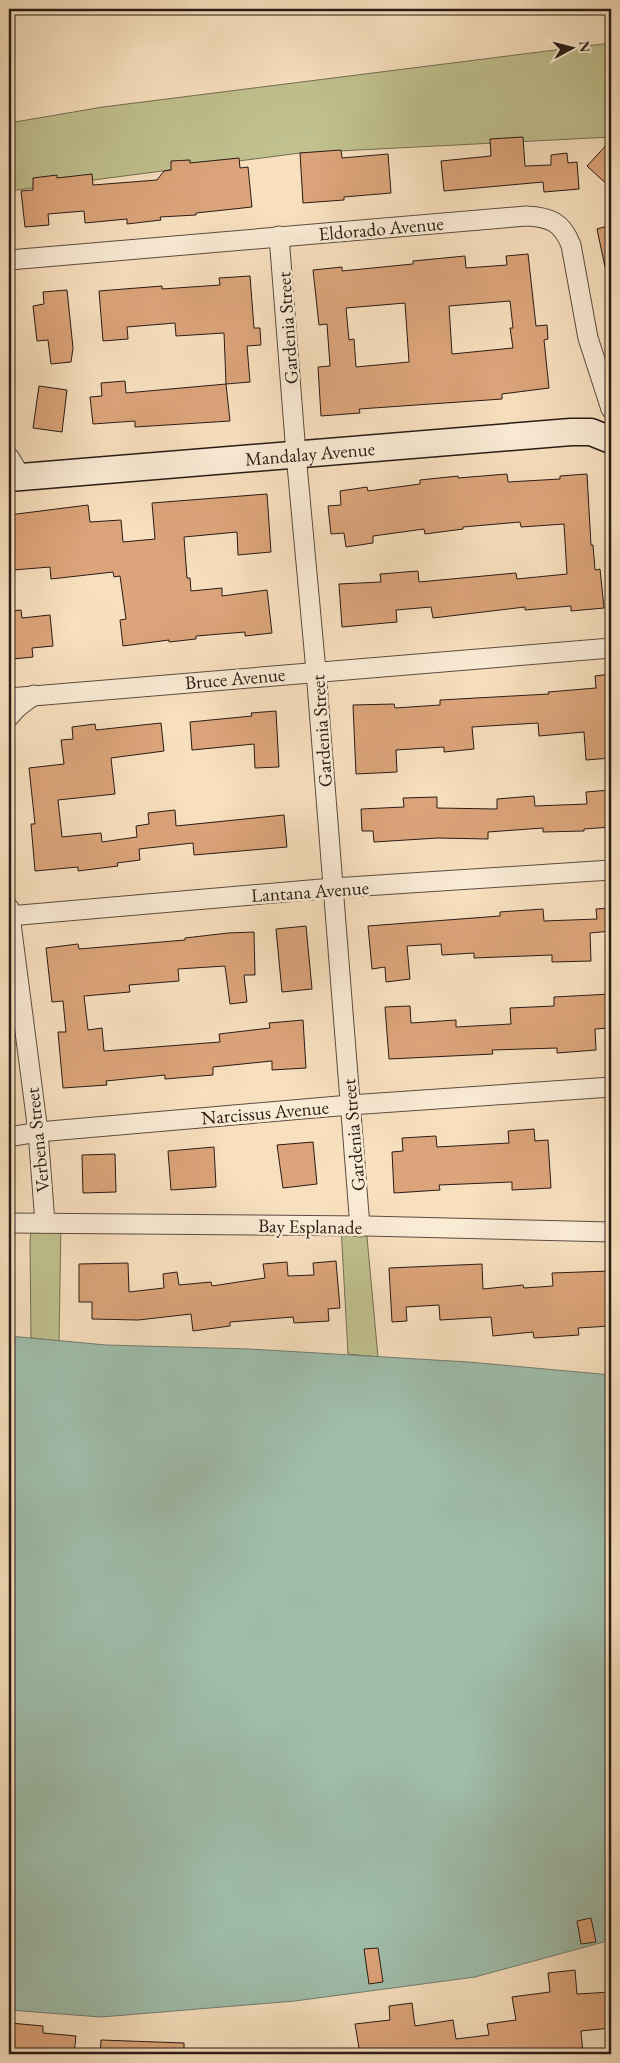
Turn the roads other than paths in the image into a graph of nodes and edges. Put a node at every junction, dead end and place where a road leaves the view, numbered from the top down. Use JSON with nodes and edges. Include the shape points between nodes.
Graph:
{"nodes":[{"id":1,"x":279,"y":236,"type":"junction"},
{"id":2,"x":9,"y":260,"type":"edge"},
{"id":3,"x":611,"y":409,"type":"edge"},
{"id":4,"x":611,"y":440,"type":"edge"},
{"id":5,"x":296,"y":454,"type":"junction"},
{"id":6,"x":13,"y":471,"type":"edge"},
{"id":7,"x":611,"y":648,"type":"edge"},
{"id":8,"x":316,"y":671,"type":"junction"},
{"id":9,"x":36,"y":694,"type":"junction"},
{"id":10,"x":9,"y":698,"type":"edge"},
{"id":11,"x":9,"y":717,"type":"edge"},
{"id":12,"x":611,"y":870,"type":"edge"},
{"id":13,"x":333,"y":888,"type":"junction"},
{"id":14,"x":9,"y":913,"type":"edge"},
{"id":15,"x":611,"y":1087,"type":"edge"},
{"id":16,"x":350,"y":1105,"type":"junction"},
{"id":17,"x":38,"y":1132,"type":"junction"},
{"id":18,"x":9,"y":1137,"type":"edge"},
{"id":19,"x":9,"y":1223,"type":"edge"},
{"id":20,"x":45,"y":1223,"type":"junction"},
{"id":21,"x":360,"y":1227,"type":"junction"},
{"id":22,"x":611,"y":1232,"type":"edge"}],
"edges":[{"from":1,"to":2,"type":"street","name":"Eldorado Avenue"},
{"from":1,"to":3,"type":"street","name":"Eldorado Avenue","via":[[544,217],[566,232],[571,245],[588,338]]},
{"from":1,"to":5,"type":"street","name":"Gardenia Street"},
{"from":4,"to":5,"type":"street","name":"Mandalay Avenue","via":[[591,432],[571,432]]},
{"from":5,"to":6,"type":"street","name":"Mandalay Avenue"},
{"from":5,"to":8,"type":"street","name":"Gardenia Street"},
{"from":7,"to":8,"type":"street","name":"Bruce Avenue"},
{"from":8,"to":9,"type":"street","name":"Bruce Avenue"},
{"from":8,"to":13,"type":"street","name":"Gardenia Street"},
{"from":9,"to":10,"type":"street","name":"Bruce Avenue"},
{"from":9,"to":11,"type":"street"},
{"from":12,"to":13,"type":"street","name":"Lantana Avenue"},
{"from":13,"to":14,"type":"street","name":"Lantana Avenue"},
{"from":13,"to":16,"type":"street","name":"Gardenia Street"},
{"from":14,"to":17,"type":"street","name":"Verbena Street"},
{"from":15,"to":16,"type":"street","name":"Narcissus Avenue"},
{"from":16,"to":17,"type":"street","name":"Narcissus Avenue"},
{"from":16,"to":21,"type":"street","name":"Gardenia Street"},
{"from":17,"to":18,"type":"street","name":"Narcissus Avenue"},
{"from":17,"to":20,"type":"street","name":"Verbena Street"},
{"from":19,"to":20,"type":"street","name":"Bay Esplanade"},
{"from":20,"to":21,"type":"street","name":"Bay Esplanade"},
{"from":21,"to":22,"type":"street","name":"Bay Esplanade"}]}
